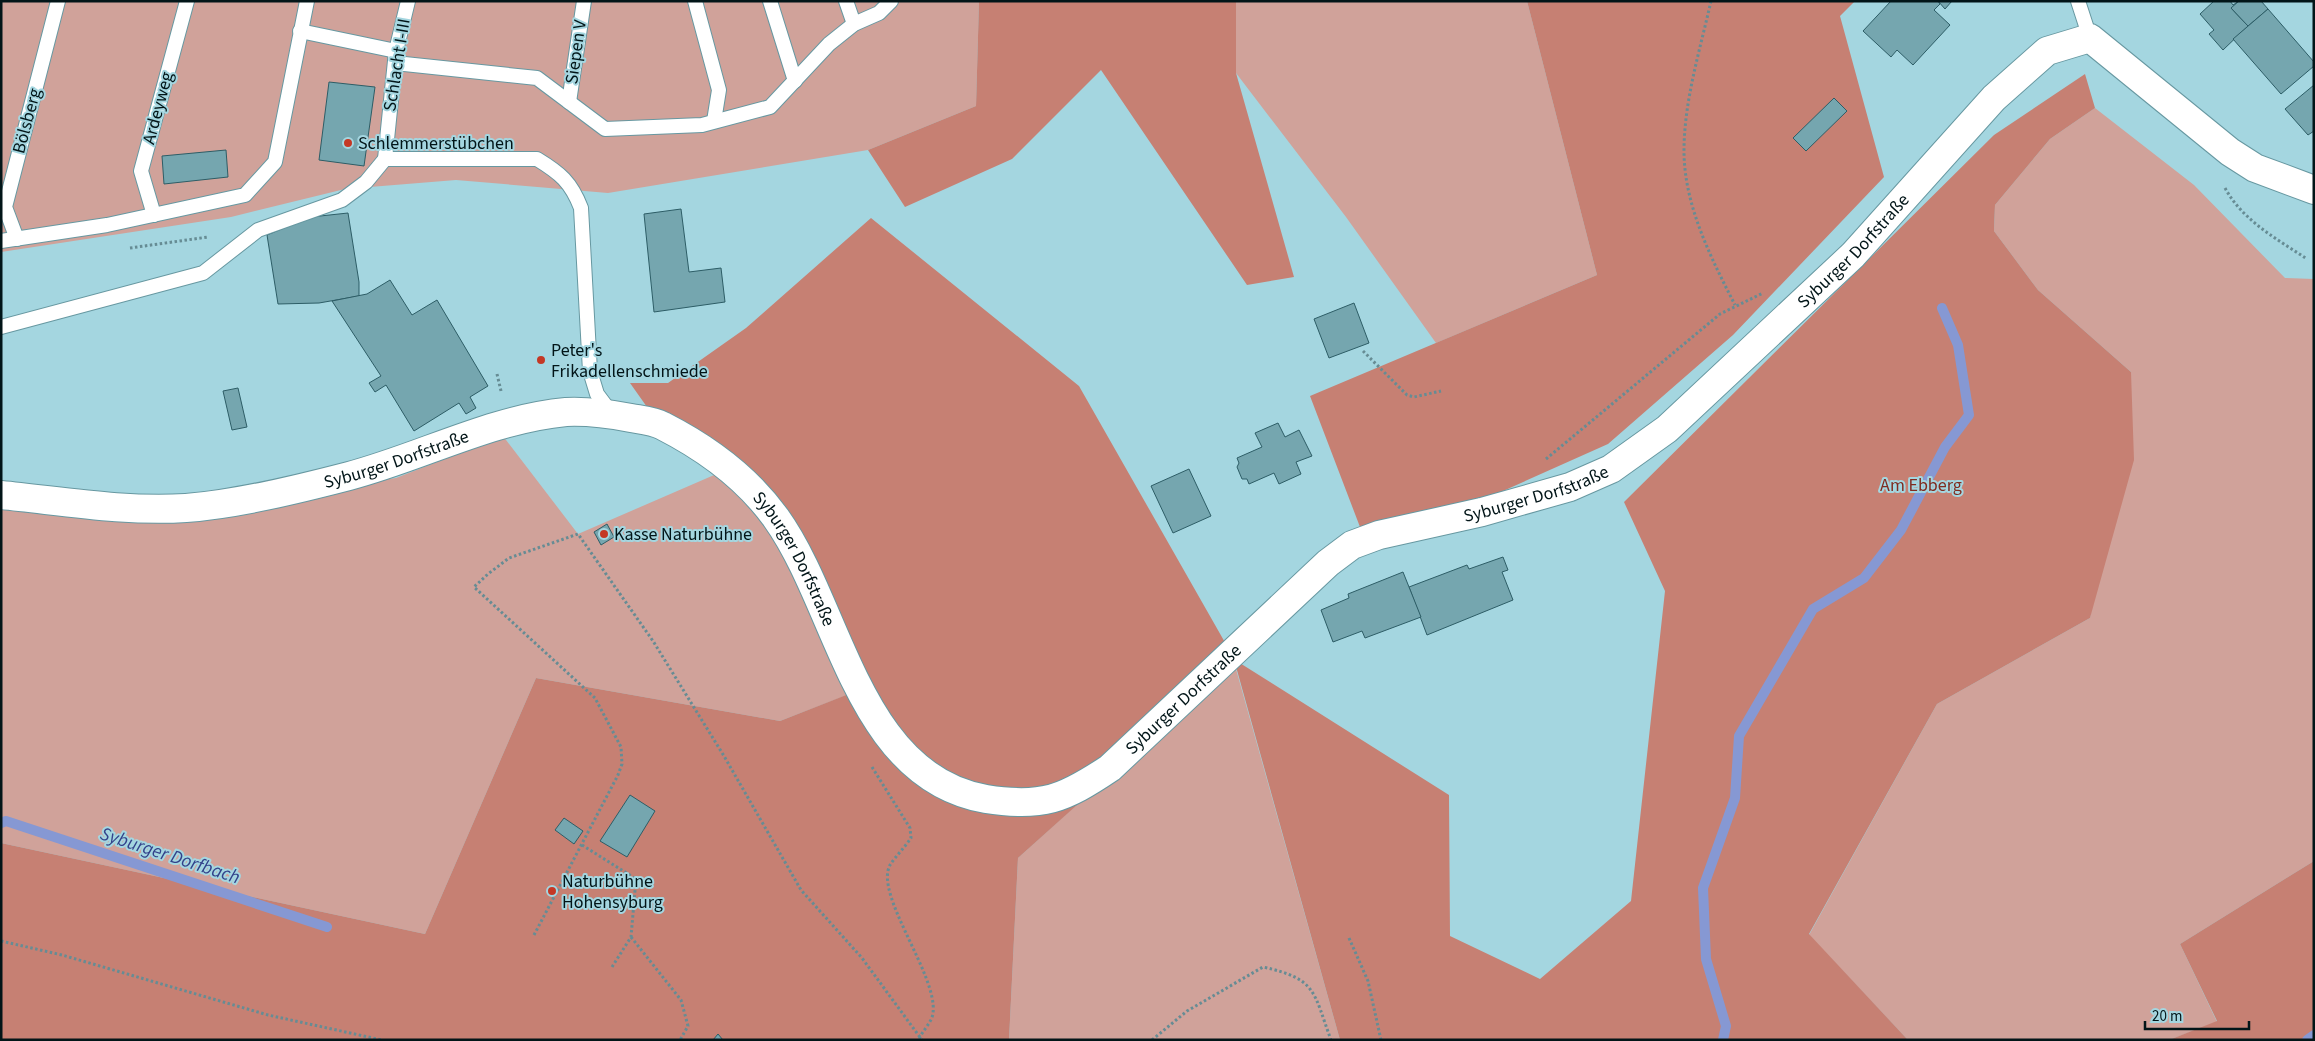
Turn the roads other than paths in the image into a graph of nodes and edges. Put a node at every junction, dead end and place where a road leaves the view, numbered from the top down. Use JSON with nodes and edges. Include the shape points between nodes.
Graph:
{"nodes":[{"id":1,"x":58,"y":1,"type":"edge"},
{"id":2,"x":186,"y":1,"type":"edge"},
{"id":3,"x":307,"y":1,"type":"edge"},
{"id":4,"x":408,"y":1,"type":"edge"},
{"id":5,"x":584,"y":1,"type":"edge"},
{"id":6,"x":695,"y":1,"type":"edge"},
{"id":7,"x":770,"y":1,"type":"edge"},
{"id":8,"x":846,"y":1,"type":"edge"},
{"id":9,"x":891,"y":1,"type":"edge"},
{"id":10,"x":2078,"y":1,"type":"edge"},
{"id":11,"x":854,"y":24,"type":"junction"},
{"id":12,"x":300,"y":31,"type":"junction"},
{"id":13,"x":2090,"y":38,"type":"junction"},
{"id":14,"x":395,"y":57,"type":"junction"},
{"id":15,"x":795,"y":81,"type":"junction"},
{"id":16,"x":569,"y":102,"type":"junction"},
{"id":17,"x":714,"y":122,"type":"junction"},
{"id":18,"x":385,"y":159,"type":"junction"},
{"id":19,"x":2314,"y":190,"type":"edge"},
{"id":20,"x":154,"y":215,"type":"junction"},
{"id":21,"x":17,"y":239,"type":"junction"},
{"id":22,"x":1,"y":241,"type":"edge"},
{"id":23,"x":1,"y":327,"type":"edge"},
{"id":24,"x":612,"y":414,"type":"junction"},
{"id":25,"x":1,"y":495,"type":"edge"}],
"edges":[{"from":1,"to":21,"type":"lane","name":"Bölsberg","via":[[5,207]]},
{"from":2,"to":20,"type":"lane","name":"Ardeyweg","via":[[141,171]]},
{"from":3,"to":12,"type":"lane"},
{"from":4,"to":14,"type":"lane","name":"Schlacht I-III"},
{"from":5,"to":16,"type":"lane","name":"Siepen V"},
{"from":6,"to":17,"type":"lane","via":[[719,90]]},
{"from":7,"to":15,"type":"lane"},
{"from":8,"to":11,"type":"lane"},
{"from":9,"to":11,"type":"lane","via":[[879,13]]},
{"from":10,"to":13,"type":"lane"},
{"from":11,"to":15,"type":"lane","via":[[829,44]]},
{"from":12,"to":14,"type":"lane"},
{"from":12,"to":20,"type":"lane","via":[[275,162],[245,195]]},
{"from":13,"to":19,"type":"street","via":[[2230,152],[2255,168]]},
{"from":13,"to":24,"type":"street","name":"Syburger Dorfstraße","via":[[2046,51],[1994,98],[1853,255],[1667,429],[1611,469],[1570,487],[1482,512],[1379,535],[1352,546],[1328,563],[1110,768],[1058,798],[1030,804],[975,797],[948,787],[922,771],[870,712],[800,560],[777,519],[756,494],[696,445],[659,424]]},
{"from":14,"to":16,"type":"lane","via":[[537,78]]},
{"from":14,"to":18,"type":"lane","name":"Schlacht I-III"},
{"from":15,"to":17,"type":"lane","via":[[770,107]]},
{"from":16,"to":17,"type":"lane","via":[[605,130]]},
{"from":18,"to":23,"type":"lane","via":[[366,182],[342,200],[258,230],[203,273]]},
{"from":18,"to":24,"type":"lane","via":[[537,159],[557,171],[574,190],[581,208],[590,371],[597,394]]},
{"from":20,"to":21,"type":"lane"},
{"from":21,"to":22,"type":"lane"},
{"from":24,"to":25,"type":"street","name":"Syburger Dorfstraße","via":[[567,412],[516,422],[350,475],[246,499],[187,508],[128,508]]}]}
